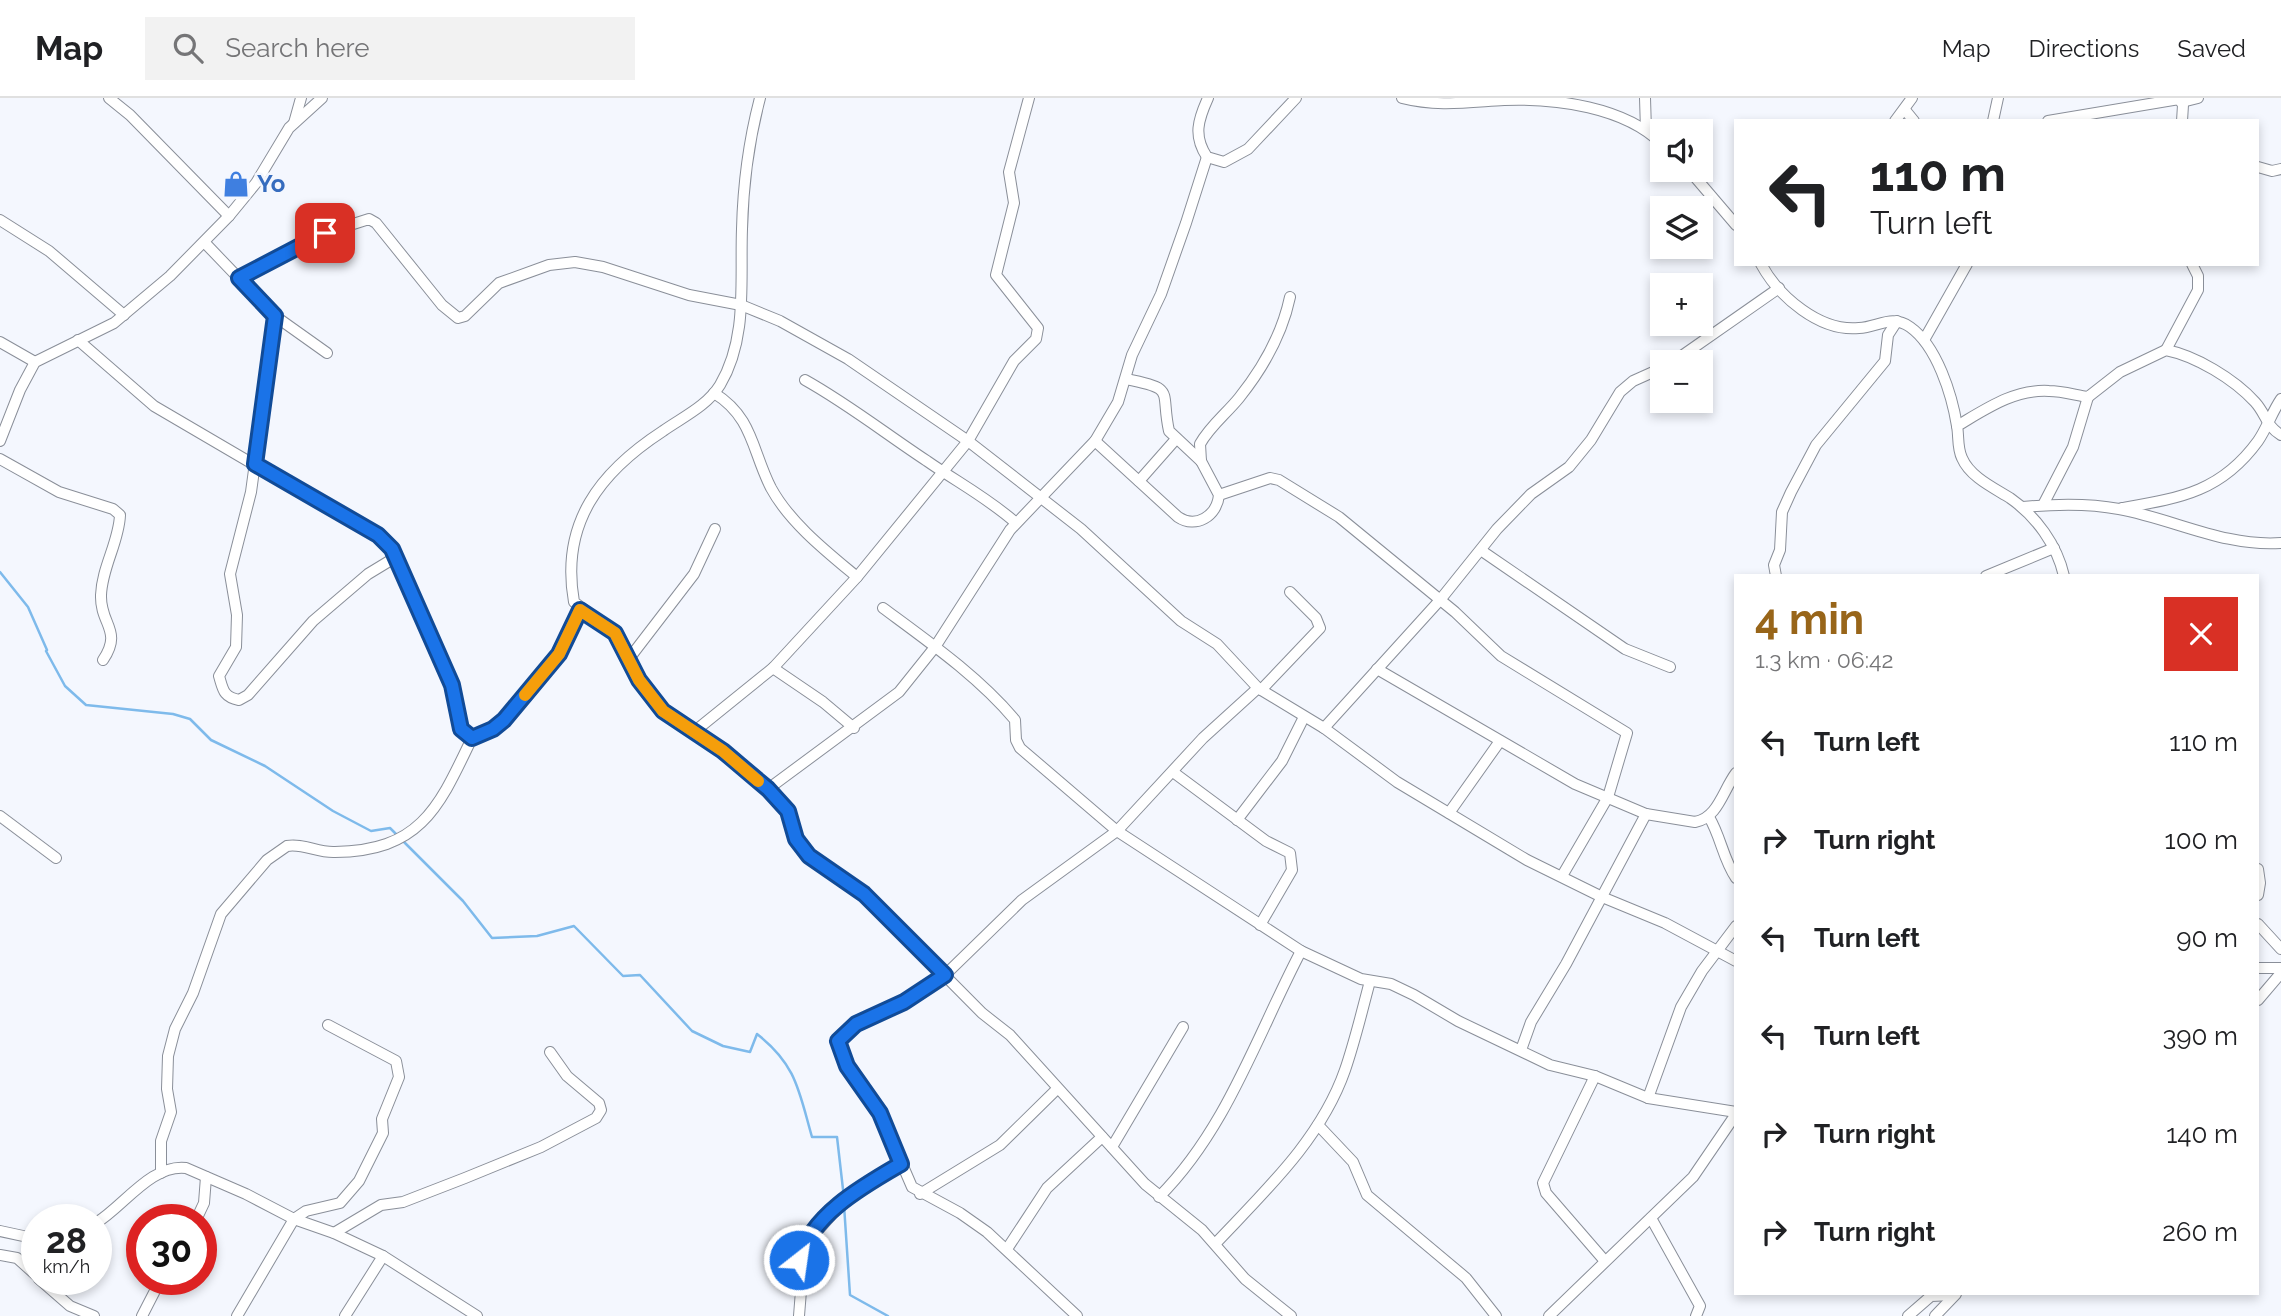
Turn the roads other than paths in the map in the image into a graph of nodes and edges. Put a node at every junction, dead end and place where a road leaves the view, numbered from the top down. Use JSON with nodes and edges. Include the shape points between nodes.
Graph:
{"nodes":[{"id":1,"x":108,"y":98,"type":"edge"},
{"id":2,"x":301,"y":98,"type":"edge"},
{"id":3,"x":322,"y":98,"type":"edge"},
{"id":4,"x":760,"y":98,"type":"edge"},
{"id":5,"x":1029,"y":98,"type":"edge"},
{"id":6,"x":1208,"y":98,"type":"edge"},
{"id":7,"x":1296,"y":98,"type":"edge"},
{"id":8,"x":1402,"y":98,"type":"edge"},
{"id":9,"x":1645,"y":98,"type":"edge"},
{"id":10,"x":1912,"y":98,"type":"edge"},
{"id":11,"x":1998,"y":98,"type":"edge"},
{"id":12,"x":2198,"y":98,"type":"edge"},
{"id":13,"x":2180,"y":100,"type":"edge"},
{"id":14,"x":1905,"y":110,"type":"junction"},
{"id":15,"x":1897,"y":119,"type":"edge"},
{"id":16,"x":1912,"y":119,"type":"edge"},
{"id":17,"x":1993,"y":119,"type":"edge"},
{"id":18,"x":2061,"y":119,"type":"edge"},
{"id":19,"x":2182,"y":119,"type":"edge"},
{"id":20,"x":293,"y":123,"type":"junction"},
{"id":21,"x":1646,"y":130,"type":"junction"},
{"id":22,"x":1650,"y":134,"type":"edge"},
{"id":23,"x":1207,"y":157,"type":"junction"},
{"id":24,"x":2259,"y":167,"type":"edge"},
{"id":25,"x":2281,"y":169,"type":"edge"},
{"id":26,"x":1699,"y":182,"type":"edge"},
{"id":27,"x":229,"y":216,"type":"junction"},
{"id":28,"x":0,"y":220,"type":"edge"},
{"id":29,"x":1734,"y":223,"type":"edge"},
{"id":30,"x":205,"y":243,"type":"junction"},
{"id":31,"x":1762,"y":266,"type":"edge"},
{"id":32,"x":1965,"y":266,"type":"edge"},
{"id":33,"x":2193,"y":266,"type":"edge"},
{"id":34,"x":239,"y":278,"type":"junction"},
{"id":35,"x":1779,"y":288,"type":"junction"},
{"id":36,"x":1290,"y":297,"type":"dead end"},
{"id":37,"x":741,"y":305,"type":"junction"},
{"id":38,"x":124,"y":315,"type":"junction"},
{"id":39,"x":275,"y":316,"type":"junction"},
{"id":40,"x":1897,"y":321,"type":"junction"},
{"id":41,"x":78,"y":340,"type":"junction"},
{"id":42,"x":1924,"y":340,"type":"junction"},
{"id":43,"x":0,"y":342,"type":"edge"},
{"id":44,"x":1690,"y":350,"type":"edge"},
{"id":45,"x":2166,"y":350,"type":"junction"},
{"id":46,"x":327,"y":353,"type":"dead end"},
{"id":47,"x":35,"y":362,"type":"junction"},
{"id":48,"x":1650,"y":373,"type":"edge"},
{"id":49,"x":1126,"y":379,"type":"junction"},
{"id":50,"x":806,"y":380,"type":"dead end"},
{"id":51,"x":714,"y":393,"type":"junction"},
{"id":52,"x":2088,"y":397,"type":"junction"},
{"id":53,"x":2281,"y":399,"type":"edge"},
{"id":54,"x":2267,"y":425,"type":"junction"},
{"id":55,"x":1957,"y":426,"type":"junction"},
{"id":56,"x":2281,"y":435,"type":"edge"},
{"id":57,"x":1175,"y":439,"type":"junction"},
{"id":58,"x":0,"y":441,"type":"edge"},
{"id":59,"x":968,"y":441,"type":"junction"},
{"id":60,"x":1095,"y":441,"type":"junction"},
{"id":61,"x":0,"y":459,"type":"edge"},
{"id":62,"x":1201,"y":461,"type":"junction"},
{"id":63,"x":255,"y":464,"type":"junction"},
{"id":64,"x":944,"y":473,"type":"junction"},
{"id":65,"x":1139,"y":481,"type":"junction"},
{"id":66,"x":1219,"y":495,"type":"junction"},
{"id":67,"x":1039,"y":499,"type":"junction"},
{"id":68,"x":2043,"y":505,"type":"junction"},
{"id":69,"x":2023,"y":507,"type":"junction"},
{"id":70,"x":2118,"y":508,"type":"junction"},
{"id":71,"x":1016,"y":523,"type":"junction"},
{"id":72,"x":715,"y":529,"type":"dead end"},
{"id":73,"x":2281,"y":543,"type":"edge"},
{"id":74,"x":2054,"y":548,"type":"junction"},
{"id":75,"x":1482,"y":551,"type":"junction"},
{"id":76,"x":396,"y":557,"type":"junction"},
{"id":77,"x":1776,"y":574,"type":"edge"},
{"id":78,"x":1991,"y":574,"type":"edge"},
{"id":79,"x":2063,"y":574,"type":"edge"},
{"id":80,"x":857,"y":577,"type":"junction"},
{"id":81,"x":1290,"y":592,"type":"dead end"},
{"id":82,"x":1440,"y":600,"type":"junction"},
{"id":83,"x":883,"y":608,"type":"dead end"},
{"id":84,"x":580,"y":610,"type":"junction"},
{"id":85,"x":935,"y":647,"type":"junction"},
{"id":86,"x":103,"y":660,"type":"dead end"},
{"id":87,"x":628,"y":660,"type":"junction"},
{"id":88,"x":1670,"y":667,"type":"dead end"},
{"id":89,"x":773,"y":668,"type":"junction"},
{"id":90,"x":1377,"y":669,"type":"junction"},
{"id":91,"x":1260,"y":689,"type":"junction"},
{"id":92,"x":1304,"y":716,"type":"junction"},
{"id":93,"x":854,"y":728,"type":"junction"},
{"id":94,"x":1324,"y":728,"type":"junction"},
{"id":95,"x":695,"y":731,"type":"junction"},
{"id":96,"x":472,"y":738,"type":"junction"},
{"id":97,"x":1500,"y":741,"type":"junction"},
{"id":98,"x":1173,"y":772,"type":"junction"},
{"id":99,"x":1734,"y":776,"type":"edge"},
{"id":100,"x":768,"y":789,"type":"junction"},
{"id":101,"x":1608,"y":797,"type":"junction"},
{"id":102,"x":1449,"y":813,"type":"junction"},
{"id":103,"x":1646,"y":814,"type":"junction"},
{"id":104,"x":0,"y":816,"type":"edge"},
{"id":105,"x":1709,"y":817,"type":"junction"},
{"id":106,"x":1237,"y":820,"type":"junction"},
{"id":107,"x":1117,"y":831,"type":"junction"},
{"id":108,"x":56,"y":858,"type":"dead end"},
{"id":109,"x":1734,"y":874,"type":"edge"},
{"id":110,"x":1562,"y":876,"type":"junction"},
{"id":111,"x":1602,"y":897,"type":"junction"},
{"id":112,"x":1260,"y":925,"type":"junction"},
{"id":113,"x":2259,"y":925,"type":"edge"},
{"id":114,"x":1734,"y":932,"type":"edge"},
{"id":115,"x":2281,"y":948,"type":"edge"},
{"id":116,"x":1301,"y":951,"type":"junction"},
{"id":117,"x":1717,"y":953,"type":"junction"},
{"id":118,"x":1734,"y":960,"type":"edge"},
{"id":119,"x":2259,"y":968,"type":"edge"},
{"id":120,"x":2281,"y":970,"type":"edge"},
{"id":121,"x":945,"y":975,"type":"junction"},
{"id":122,"x":1370,"y":981,"type":"junction"},
{"id":123,"x":2259,"y":999,"type":"edge"},
{"id":124,"x":328,"y":1025,"type":"dead end"},
{"id":125,"x":1184,"y":1027,"type":"dead end"},
{"id":126,"x":1521,"y":1050,"type":"junction"},
{"id":127,"x":550,"y":1052,"type":"dead end"},
{"id":128,"x":1595,"y":1076,"type":"junction"},
{"id":129,"x":1056,"y":1090,"type":"junction"},
{"id":130,"x":1648,"y":1098,"type":"junction"},
{"id":131,"x":1734,"y":1113,"type":"edge"},
{"id":132,"x":1734,"y":1116,"type":"edge"},
{"id":133,"x":1318,"y":1125,"type":"junction"},
{"id":134,"x":1102,"y":1137,"type":"junction"},
{"id":135,"x":1112,"y":1147,"type":"junction"},
{"id":136,"x":901,"y":1164,"type":"junction"},
{"id":137,"x":161,"y":1173,"type":"junction"},
{"id":138,"x":206,"y":1177,"type":"junction"},
{"id":139,"x":920,"y":1194,"type":"junction"},
{"id":140,"x":1159,"y":1197,"type":"junction"},
{"id":141,"x":204,"y":1204,"type":"edge"},
{"id":142,"x":112,"y":1211,"type":"edge"},
{"id":143,"x":1651,"y":1218,"type":"junction"},
{"id":144,"x":294,"y":1219,"type":"junction"},
{"id":145,"x":0,"y":1231,"type":"edge"},
{"id":146,"x":334,"y":1233,"type":"junction"},
{"id":147,"x":21,"y":1236,"type":"edge"},
{"id":148,"x":1216,"y":1243,"type":"junction"},
{"id":149,"x":1007,"y":1249,"type":"junction"},
{"id":150,"x":0,"y":1255,"type":"edge"},
{"id":151,"x":383,"y":1256,"type":"junction"},
{"id":152,"x":1604,"y":1260,"type":"junction"},
{"id":153,"x":21,"y":1262,"type":"edge"},
{"id":154,"x":57,"y":1295,"type":"edge"},
{"id":155,"x":153,"y":1295,"type":"edge"},
{"id":156,"x":1943,"y":1295,"type":"edge"},
{"id":157,"x":1954,"y":1295,"type":"edge"},
{"id":158,"x":94,"y":1316,"type":"edge"},
{"id":159,"x":142,"y":1316,"type":"edge"},
{"id":160,"x":237,"y":1316,"type":"edge"},
{"id":161,"x":345,"y":1316,"type":"edge"},
{"id":162,"x":477,"y":1316,"type":"edge"},
{"id":163,"x":799,"y":1316,"type":"edge"},
{"id":164,"x":1077,"y":1316,"type":"edge"},
{"id":165,"x":1291,"y":1316,"type":"edge"},
{"id":166,"x":1496,"y":1316,"type":"edge"},
{"id":167,"x":1549,"y":1316,"type":"edge"},
{"id":168,"x":1696,"y":1316,"type":"edge"},
{"id":169,"x":1908,"y":1316,"type":"edge"},
{"id":170,"x":1935,"y":1316,"type":"edge"}],
"edges":[{"from":1,"to":27,"type":"street"},
{"from":2,"to":20,"type":"street"},
{"from":3,"to":20,"type":"street"},
{"from":4,"to":37,"type":"street","via":[[744,199]]},
{"from":5,"to":59,"type":"street","via":[[1009,173],[1014,203],[996,275],[1038,328],[1036,339],[1014,361]]},
{"from":6,"to":23,"type":"street","via":[[1197,133]]},
{"from":7,"to":23,"type":"street","via":[[1239,156],[1224,162]]},
{"from":8,"to":21,"type":"street","via":[[1444,104],[1564,103],[1611,114]]},
{"from":9,"to":21,"type":"street"},
{"from":10,"to":14,"type":"street"},
{"from":11,"to":17,"type":"street"},
{"from":12,"to":13,"type":"street"},
{"from":13,"to":18,"type":"street"},
{"from":13,"to":19,"type":"street"},
{"from":14,"to":15,"type":"street"},
{"from":14,"to":16,"type":"street"},
{"from":20,"to":27,"type":"street","via":[[256,183]]},
{"from":21,"to":22,"type":"street"},
{"from":23,"to":49,"type":"street"},
{"from":24,"to":25,"type":"street"},
{"from":26,"to":29,"type":"street"},
{"from":27,"to":30,"type":"street"},
{"from":28,"to":38,"type":"street","via":[[49,251]]},
{"from":30,"to":34,"type":"street"},
{"from":30,"to":38,"type":"street"},
{"from":31,"to":35,"type":"street"},
{"from":32,"to":42,"type":"street"},
{"from":33,"to":45,"type":"street","via":[[2198,290]]},
{"from":34,"to":37,"type":"street","via":[[313,238],[369,219],[458,318],[472,311],[499,283],[564,262],[590,264],[689,295]]},
{"from":34,"to":39,"type":"street"},
{"from":35,"to":40,"type":"street","via":[[1812,316],[1841,327],[1857,329]]},
{"from":35,"to":44,"type":"street"},
{"from":36,"to":62,"type":"street","via":[[1275,343],[1237,400],[1205,435]]},
{"from":37,"to":51,"type":"street","via":[[738,340]]},
{"from":37,"to":59,"type":"street","via":[[848,359]]},
{"from":38,"to":41,"type":"street"},
{"from":39,"to":46,"type":"street"},
{"from":39,"to":63,"type":"street"},
{"from":40,"to":42,"type":"street"},
{"from":40,"to":77,"type":"street","via":[[1888,335],[1885,361],[1816,445],[1791,492],[1782,512]]},
{"from":41,"to":47,"type":"street"},
{"from":41,"to":63,"type":"street","via":[[154,406]]},
{"from":42,"to":55,"type":"street","via":[[1943,376]]},
{"from":43,"to":47,"type":"street"},
{"from":45,"to":52,"type":"street","via":[[2120,372]]},
{"from":45,"to":54,"type":"street","via":[[2191,358],[2237,386],[2257,404]]},
{"from":47,"to":58,"type":"street"},
{"from":48,"to":75,"type":"street","via":[[1620,392],[1582,451],[1562,474],[1531,494]]},
{"from":49,"to":57,"type":"street","via":[[1163,390],[1169,431]]},
{"from":49,"to":60,"type":"street"},
{"from":50,"to":64,"type":"street","via":[[859,411]]},
{"from":51,"to":80,"type":"street","via":[[737,411],[785,508]]},
{"from":51,"to":84,"type":"street","via":[[618,463],[593,493],[574,550],[572,594]]},
{"from":52,"to":55,"type":"street","via":[[2050,390],[2025,392]]},
{"from":52,"to":68,"type":"street","via":[[2073,447]]},
{"from":53,"to":54,"type":"street"},
{"from":54,"to":56,"type":"street"},
{"from":54,"to":70,"type":"street","via":[[2241,462],[2212,485],[2169,500]]},
{"from":55,"to":69,"type":"street","via":[[1962,458],[1970,470]]},
{"from":57,"to":62,"type":"street"},
{"from":57,"to":65,"type":"street"},
{"from":59,"to":64,"type":"street"},
{"from":59,"to":67,"type":"street"},
{"from":60,"to":65,"type":"street"},
{"from":60,"to":67,"type":"street"},
{"from":61,"to":86,"type":"street","via":[[59,492],[120,515],[101,593],[102,611],[113,632],[113,645]]},
{"from":62,"to":66,"type":"street"},
{"from":63,"to":76,"type":"street","via":[[378,535]]},
{"from":63,"to":76,"type":"street","via":[[230,574],[237,615],[236,647],[219,676],[228,696],[239,700],[248,695],[313,621]]},
{"from":64,"to":71,"type":"street","via":[[977,491]]},
{"from":64,"to":80,"type":"street"},
{"from":65,"to":66,"type":"street","via":[[1190,524],[1198,523],[1217,505]]},
{"from":66,"to":82,"type":"street","via":[[1270,478],[1279,480],[1339,517]]},
{"from":67,"to":71,"type":"street"},
{"from":67,"to":91,"type":"street","via":[[1080,529],[1181,621],[1217,644]]},
{"from":68,"to":69,"type":"street"},
{"from":68,"to":70,"type":"street"},
{"from":69,"to":74,"type":"street"},
{"from":70,"to":73,"type":"street","via":[[2215,537]]},
{"from":71,"to":85,"type":"street"},
{"from":72,"to":87,"type":"street","via":[[694,574]]},
{"from":74,"to":78,"type":"street"},
{"from":74,"to":79,"type":"street"},
{"from":75,"to":82,"type":"street"},
{"from":75,"to":88,"type":"street","via":[[1625,649]]},
{"from":76,"to":96,"type":"street","via":[[452,685],[461,729]]},
{"from":80,"to":89,"type":"street"},
{"from":81,"to":91,"type":"street","via":[[1321,628]]},
{"from":82,"to":90,"type":"street"},
{"from":82,"to":101,"type":"street","via":[[1501,656],[1627,733]]},
{"from":83,"to":85,"type":"street"},
{"from":84,"to":87,"type":"street","via":[[615,633]]},
{"from":84,"to":96,"type":"street","via":[[570,636],[544,675],[504,720]]},
{"from":85,"to":93,"type":"street","via":[[899,692]]},
{"from":85,"to":107,"type":"street","via":[[1015,720],[1020,748]]},
{"from":87,"to":95,"type":"street","via":[[663,711]]},
{"from":89,"to":93,"type":"street"},
{"from":89,"to":95,"type":"street"},
{"from":90,"to":94,"type":"street"},
{"from":90,"to":97,"type":"street"},
{"from":91,"to":92,"type":"street"},
{"from":91,"to":98,"type":"street"},
{"from":92,"to":94,"type":"street"},
{"from":92,"to":106,"type":"street","via":[[1282,761]]},
{"from":93,"to":100,"type":"street"},
{"from":94,"to":102,"type":"street","via":[[1397,782]]},
{"from":95,"to":100,"type":"street"},
{"from":96,"to":137,"type":"street","via":[[450,785],[409,835],[389,845],[336,853],[288,846],[267,860],[226,906],[171,1043],[167,1089],[171,1112],[161,1141]]},
{"from":97,"to":101,"type":"street","via":[[1575,784]]},
{"from":97,"to":102,"type":"street"},
{"from":98,"to":106,"type":"street"},
{"from":98,"to":107,"type":"street"},
{"from":99,"to":105,"type":"street"},
{"from":100,"to":121,"type":"street","via":[[788,811],[796,839],[809,856],[864,894]]},
{"from":101,"to":103,"type":"street"},
{"from":101,"to":110,"type":"street"},
{"from":102,"to":110,"type":"street"},
{"from":103,"to":105,"type":"street","via":[[1695,822]]},
{"from":103,"to":111,"type":"street"},
{"from":104,"to":108,"type":"street"},
{"from":105,"to":109,"type":"street"},
{"from":106,"to":112,"type":"street","via":[[1293,858],[1292,870]]},
{"from":107,"to":112,"type":"street"},
{"from":107,"to":121,"type":"street","via":[[1022,900]]},
{"from":110,"to":111,"type":"street"},
{"from":111,"to":117,"type":"street","via":[[1665,923]]},
{"from":111,"to":126,"type":"street","via":[[1531,1021]]},
{"from":112,"to":116,"type":"street"},
{"from":113,"to":115,"type":"street"},
{"from":114,"to":117,"type":"street"},
{"from":116,"to":122,"type":"street"},
{"from":116,"to":140,"type":"street","via":[[1215,1125],[1195,1157]]},
{"from":117,"to":118,"type":"street"},
{"from":117,"to":130,"type":"street","via":[[1681,1007]]},
{"from":119,"to":120,"type":"street"},
{"from":120,"to":123,"type":"street"},
{"from":121,"to":129,"type":"street","via":[[1010,1035]]},
{"from":121,"to":136,"type":"street","via":[[904,1002],[856,1024],[838,1041],[847,1066],[880,1113]]},
{"from":122,"to":126,"type":"street","via":[[1391,984]]},
{"from":122,"to":133,"type":"street","via":[[1344,1072]]},
{"from":124,"to":144,"type":"street","via":[[396,1061],[400,1077],[382,1119],[383,1133],[359,1181],[340,1203],[306,1211]]},
{"from":125,"to":135,"type":"street"},
{"from":126,"to":128,"type":"street","via":[[1550,1065]]},
{"from":127,"to":146,"type":"street","via":[[567,1076],[601,1106],[596,1118],[465,1178],[402,1202],[381,1205]]},
{"from":128,"to":130,"type":"street"},
{"from":128,"to":152,"type":"street","via":[[1543,1183],[1546,1193]]},
{"from":129,"to":134,"type":"street"},
{"from":129,"to":139,"type":"street","via":[[1000,1145]]},
{"from":130,"to":131,"type":"street"},
{"from":132,"to":143,"type":"street","via":[[1693,1177]]},
{"from":133,"to":148,"type":"street","via":[[1282,1174]]},
{"from":133,"to":166,"type":"street","via":[[1353,1163],[1367,1195],[1466,1278]]},
{"from":134,"to":135,"type":"street"},
{"from":134,"to":149,"type":"street","via":[[1047,1188]]},
{"from":135,"to":140,"type":"street"},
{"from":136,"to":139,"type":"street"},
{"from":136,"to":163,"type":"street","via":[[844,1201],[802,1248]]},
{"from":137,"to":138,"type":"street","via":[[176,1167]]},
{"from":137,"to":142,"type":"street"},
{"from":138,"to":141,"type":"street"},
{"from":138,"to":144,"type":"street"},
{"from":139,"to":149,"type":"street","via":[[960,1213]]},
{"from":140,"to":148,"type":"street"},
{"from":143,"to":152,"type":"street"},
{"from":143,"to":168,"type":"street","via":[[1700,1306]]},
{"from":144,"to":146,"type":"street"},
{"from":144,"to":160,"type":"street"},
{"from":145,"to":147,"type":"street"},
{"from":146,"to":151,"type":"street"},
{"from":148,"to":165,"type":"street","via":[[1245,1279]]},
{"from":149,"to":164,"type":"street"},
{"from":150,"to":153,"type":"street"},
{"from":151,"to":161,"type":"street"},
{"from":151,"to":162,"type":"street"},
{"from":152,"to":167,"type":"street"},
{"from":154,"to":158,"type":"street"},
{"from":155,"to":159,"type":"street"},
{"from":156,"to":169,"type":"street","via":[[1931,1296]]},
{"from":157,"to":170,"type":"street"}]}
